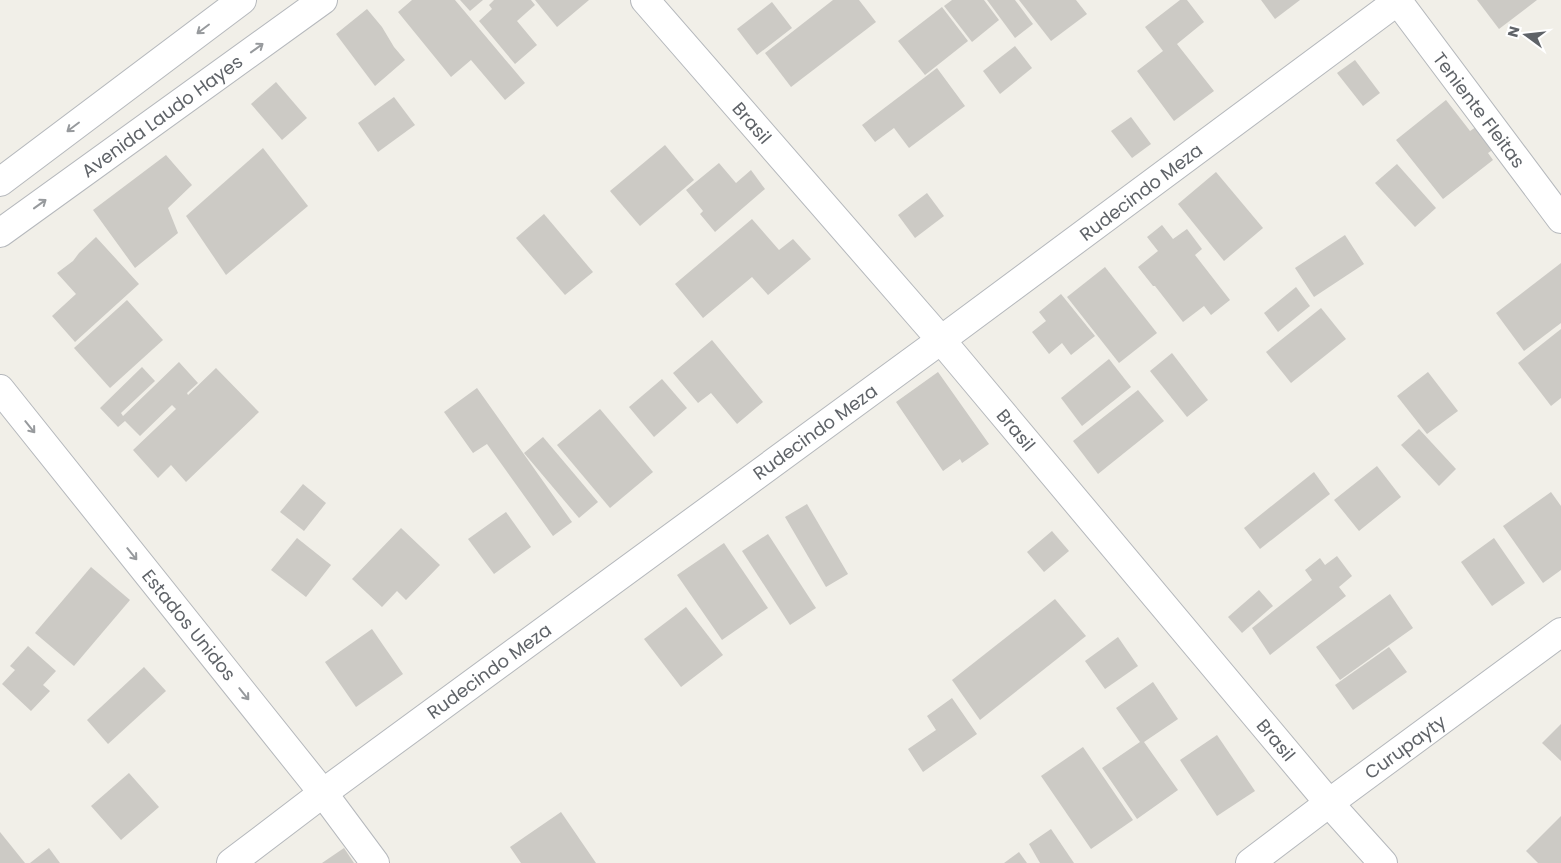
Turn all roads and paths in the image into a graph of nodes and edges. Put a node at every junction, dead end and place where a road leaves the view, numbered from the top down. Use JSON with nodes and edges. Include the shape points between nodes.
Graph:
{"nodes":[{"id":1,"x":242,"y":0,"type":"edge"},
{"id":2,"x":323,"y":0,"type":"edge"},
{"id":3,"x":645,"y":0,"type":"edge"},
{"id":4,"x":1398,"y":0,"type":"edge"},
{"id":5,"x":0,"y":182,"type":"edge"},
{"id":6,"x":1561,"y":219,"type":"edge"},
{"id":7,"x":0,"y":233,"type":"edge"},
{"id":8,"x":941,"y":340,"type":"junction"},
{"id":9,"x":0,"y":389,"type":"edge"},
{"id":10,"x":1561,"y":632,"type":"edge"},
{"id":11,"x":323,"y":792,"type":"junction"},
{"id":12,"x":1329,"y":803,"type":"junction"},
{"id":13,"x":231,"y":863,"type":"edge"},
{"id":14,"x":375,"y":863,"type":"edge"},
{"id":15,"x":1250,"y":863,"type":"edge"},
{"id":16,"x":1383,"y":863,"type":"edge"}],
"edges":[{"from":1,"to":5,"type":"street","one_way":true},
{"from":7,"to":2,"type":"street","name":"Avenida Laudo Hayes","one_way":true},
{"from":3,"to":8,"type":"street","name":"Brasil"},
{"from":4,"to":6,"type":"street","name":"Teniente Fleitas"},
{"from":4,"to":8,"type":"street","name":"Rudecindo Meza"},
{"from":8,"to":11,"type":"street","name":"Rudecindo Meza"},
{"from":8,"to":12,"type":"street","name":"Brasil"},
{"from":9,"to":11,"type":"street","name":"Estados Unidos","one_way":true},
{"from":10,"to":12,"type":"street","name":"Curupayty"},
{"from":11,"to":13,"type":"street","name":"Rudecindo Meza"},
{"from":11,"to":14,"type":"street","name":"Estados Unidos"},
{"from":12,"to":15,"type":"street","name":"Curupayty"},
{"from":12,"to":16,"type":"street","name":"Brasil"}]}
